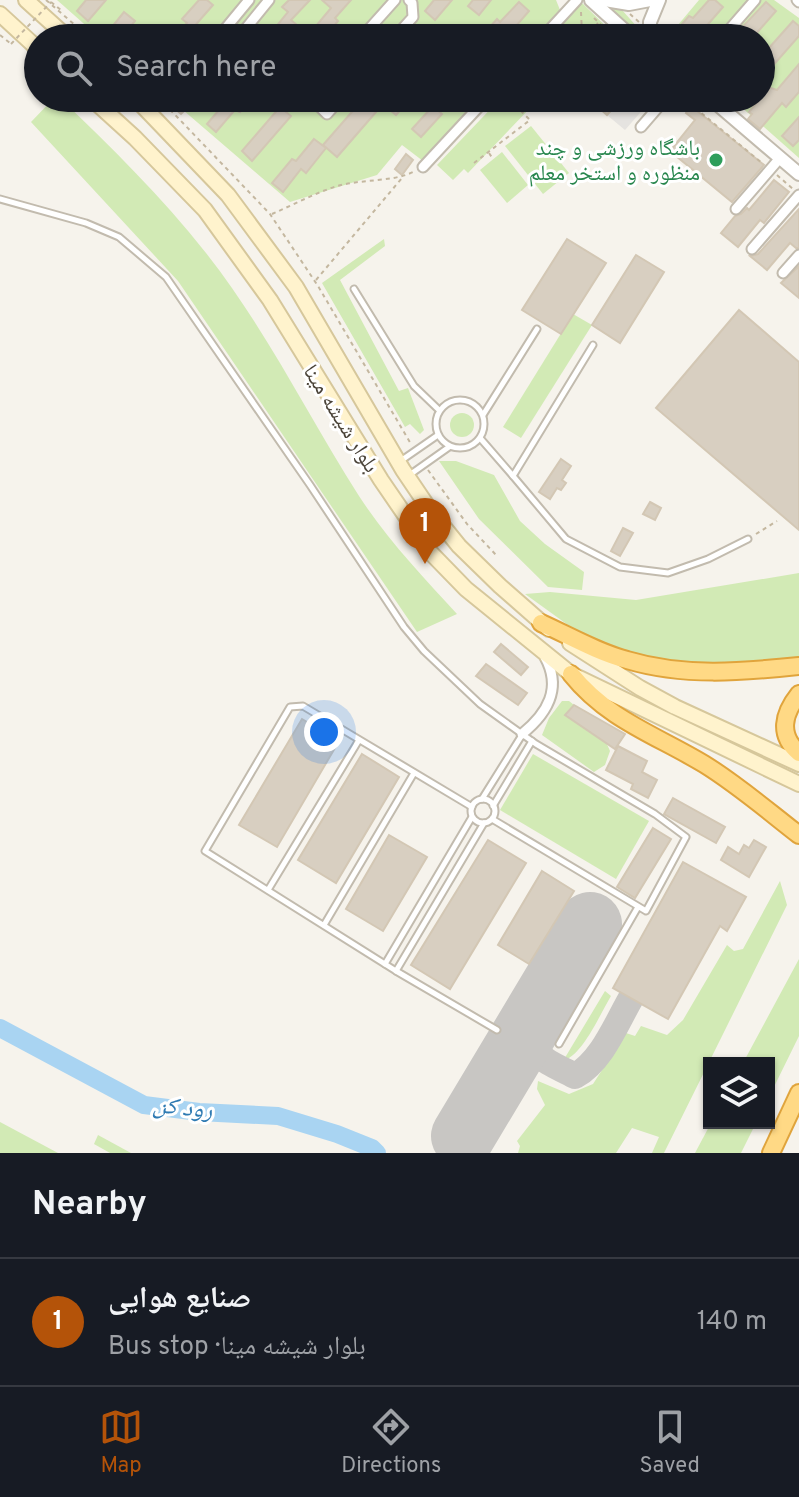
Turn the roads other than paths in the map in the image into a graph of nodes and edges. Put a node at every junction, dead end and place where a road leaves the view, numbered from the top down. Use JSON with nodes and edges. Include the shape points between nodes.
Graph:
{"nodes":[{"id":1,"x":26,"y":0,"type":"edge"},
{"id":2,"x":249,"y":0,"type":"edge"},
{"id":3,"x":269,"y":0,"type":"edge"},
{"id":4,"x":395,"y":0,"type":"edge"},
{"id":5,"x":409,"y":0,"type":"edge"},
{"id":6,"x":605,"y":0,"type":"edge"},
{"id":7,"x":650,"y":0,"type":"edge"},
{"id":8,"x":659,"y":0,"type":"edge"},
{"id":9,"x":755,"y":0,"type":"edge"},
{"id":10,"x":588,"y":5,"type":"edge"},
{"id":11,"x":578,"y":7,"type":"edge"},
{"id":12,"x":0,"y":14,"type":"edge"},
{"id":13,"x":53,"y":24,"type":"edge"},
{"id":14,"x":229,"y":24,"type":"edge"},
{"id":15,"x":249,"y":24,"type":"edge"},
{"id":16,"x":374,"y":24,"type":"edge"},
{"id":17,"x":407,"y":24,"type":"edge"},
{"id":18,"x":558,"y":24,"type":"edge"},
{"id":19,"x":614,"y":24,"type":"edge"},
{"id":20,"x":649,"y":24,"type":"edge"},
{"id":21,"x":734,"y":24,"type":"edge"},
{"id":22,"x":24,"y":36,"type":"edge"},
{"id":23,"x":106,"y":112,"type":"edge"},
{"id":24,"x":148,"y":112,"type":"edge"},
{"id":25,"x":474,"y":112,"type":"edge"},
{"id":26,"x":654,"y":112,"type":"edge"},
{"id":27,"x":726,"y":112,"type":"edge"},
{"id":28,"x":641,"y":127,"type":"dead end"},
{"id":29,"x":780,"y":158,"type":"junction"},
{"id":30,"x":423,"y":167,"type":"road end"},
{"id":31,"x":799,"y":174,"type":"edge"},
{"id":32,"x":219,"y":186,"type":"junction"},
{"id":33,"x":799,"y":194,"type":"edge"},
{"id":34,"x":0,"y":199,"type":"edge"},
{"id":35,"x":198,"y":204,"type":"junction"},
{"id":36,"x":736,"y":209,"type":"dead end"},
{"id":37,"x":752,"y":249,"type":"dead end"},
{"id":38,"x":799,"y":255,"type":"edge"},
{"id":39,"x":783,"y":273,"type":"dead end"},
{"id":40,"x":354,"y":289,"type":"dead end"},
{"id":41,"x":537,"y":329,"type":"dead end"},
{"id":42,"x":593,"y":345,"type":"dead end"},
{"id":43,"x":439,"y":410,"type":"junction"},
{"id":44,"x":483,"y":415,"type":"junction"},
{"id":45,"x":438,"y":435,"type":"junction"},
{"id":46,"x":480,"y":438,"type":"junction"},
{"id":47,"x":449,"y":447,"type":"junction"},
{"id":48,"x":399,"y":463,"type":"junction"},
{"id":49,"x":513,"y":476,"type":"junction"},
{"id":50,"x":407,"y":477,"type":"junction"},
{"id":51,"x":748,"y":539,"type":"road end"},
{"id":52,"x":541,"y":623,"type":"junction"},
{"id":53,"x":541,"y":651,"type":"junction"},
{"id":54,"x":799,"y":666,"type":"edge"},
{"id":55,"x":571,"y":674,"type":"junction"},
{"id":56,"x":799,"y":694,"type":"edge"},
{"id":57,"x":522,"y":734,"type":"junction"},
{"id":58,"x":359,"y":740,"type":"junction"},
{"id":59,"x":532,"y":741,"type":"junction"},
{"id":60,"x":799,"y":753,"type":"edge"},
{"id":61,"x":799,"y":764,"type":"edge"},
{"id":62,"x":414,"y":773,"type":"junction"},
{"id":63,"x":799,"y":784,"type":"edge"},
{"id":64,"x":482,"y":799,"type":"junction"},
{"id":65,"x":493,"y":806,"type":"junction"},
{"id":66,"x":472,"y":807,"type":"junction"},
{"id":67,"x":472,"y":817,"type":"junction"},
{"id":68,"x":492,"y":819,"type":"junction"},
{"id":69,"x":484,"y":823,"type":"junction"},
{"id":70,"x":799,"y":835,"type":"edge"},
{"id":71,"x":267,"y":890,"type":"junction"},
{"id":72,"x":638,"y":907,"type":"junction"},
{"id":73,"x":324,"y":925,"type":"junction"},
{"id":74,"x":385,"y":964,"type":"junction"},
{"id":75,"x":396,"y":971,"type":"junction"},
{"id":76,"x":497,"y":1030,"type":"dead end"},
{"id":77,"x":559,"y":1044,"type":"dead end"},
{"id":78,"x":799,"y":1093,"type":"edge"},
{"id":79,"x":771,"y":1153,"type":"edge"}],
"edges":[{"from":1,"to":13,"type":"main road"},
{"from":2,"to":14,"type":"street"},
{"from":3,"to":15,"type":"street"},
{"from":4,"to":16,"type":"street"},
{"from":5,"to":17,"type":"street","via":[[413,17]]},
{"from":6,"to":7,"type":"street"},
{"from":8,"to":20,"type":"street"},
{"from":9,"to":21,"type":"street"},
{"from":10,"to":19,"type":"street"},
{"from":11,"to":18,"type":"street"},
{"from":12,"to":22,"type":"main road"},
{"from":23,"to":35,"type":"main road","name":"بلوار شیشه مینا"},
{"from":24,"to":32,"type":"main road","name":"بلوار شیشه مینا"},
{"from":25,"to":30,"type":"street"},
{"from":26,"to":28,"type":"street"},
{"from":27,"to":29,"type":"street"},
{"from":29,"to":31,"type":"street"},
{"from":29,"to":36,"type":"street"},
{"from":32,"to":35,"type":"main road"},
{"from":32,"to":48,"type":"main road","name":"بلوار شیشه مینا","via":[[296,287]]},
{"from":33,"to":37,"type":"street"},
{"from":34,"to":57,"type":"lane","via":[[119,237],[166,277],[404,627],[480,704]]},
{"from":35,"to":53,"type":"main road","name":"بلوار شیشه مینا","via":[[270,300],[431,553]]},
{"from":38,"to":39,"type":"street"},
{"from":40,"to":43,"type":"lane","via":[[414,386]]},
{"from":41,"to":44,"type":"lane"},
{"from":42,"to":49,"type":"lane"},
{"from":43,"to":44,"type":"lane","via":[[452,401],[467,400]]},
{"from":43,"to":45,"type":"lane"},
{"from":44,"to":46,"type":"lane"},
{"from":45,"to":47,"type":"lane"},
{"from":45,"to":48,"type":"lane"},
{"from":46,"to":47,"type":"lane","via":[[466,448]]},
{"from":46,"to":49,"type":"lane"},
{"from":47,"to":50,"type":"lane"},
{"from":48,"to":50,"type":"main road","name":"بلوار شیشه مینا"},
{"from":49,"to":51,"type":"lane","via":[[566,539],[620,567],[668,573]]},
{"from":50,"to":52,"type":"main road","name":"بلوار شیشه مینا","via":[[459,546]]},
{"from":52,"to":54,"type":"highway","via":[[625,660],[661,668],[699,673]]},
{"from":52,"to":61,"type":"main road","name":"بلوار شیشه مینا","via":[[640,688]]},
{"from":53,"to":55,"type":"main road","name":"بلوار شیشه مینا"},
{"from":53,"to":57,"type":"street","via":[[554,679],[552,696]]},
{"from":55,"to":63,"type":"main road","name":"بلوار شیشه مینا"},
{"from":55,"to":70,"type":"highway","via":[[588,696],[712,770]]},
{"from":56,"to":60,"type":"highway","via":[[787,711],[785,730]]},
{"from":57,"to":59,"type":"lane"},
{"from":57,"to":64,"type":"lane"},
{"from":58,"to":62,"type":"lane"},
{"from":58,"to":71,"type":"lane"},
{"from":58,"to":71,"type":"lane","via":[[303,706],[290,707],[205,851]]},
{"from":59,"to":65,"type":"lane"},
{"from":59,"to":72,"type":"lane","via":[[686,837],[646,911]]},
{"from":62,"to":66,"type":"lane"},
{"from":62,"to":73,"type":"lane"},
{"from":64,"to":65,"type":"lane"},
{"from":64,"to":66,"type":"lane"},
{"from":65,"to":68,"type":"lane"},
{"from":66,"to":67,"type":"lane"},
{"from":67,"to":69,"type":"lane"},
{"from":67,"to":74,"type":"lane"},
{"from":68,"to":69,"type":"lane"},
{"from":68,"to":72,"type":"lane"},
{"from":69,"to":75,"type":"lane"},
{"from":71,"to":73,"type":"lane"},
{"from":72,"to":77,"type":"lane"},
{"from":73,"to":74,"type":"lane"},
{"from":74,"to":75,"type":"lane"},
{"from":75,"to":76,"type":"lane"},
{"from":78,"to":79,"type":"highway"}]}
